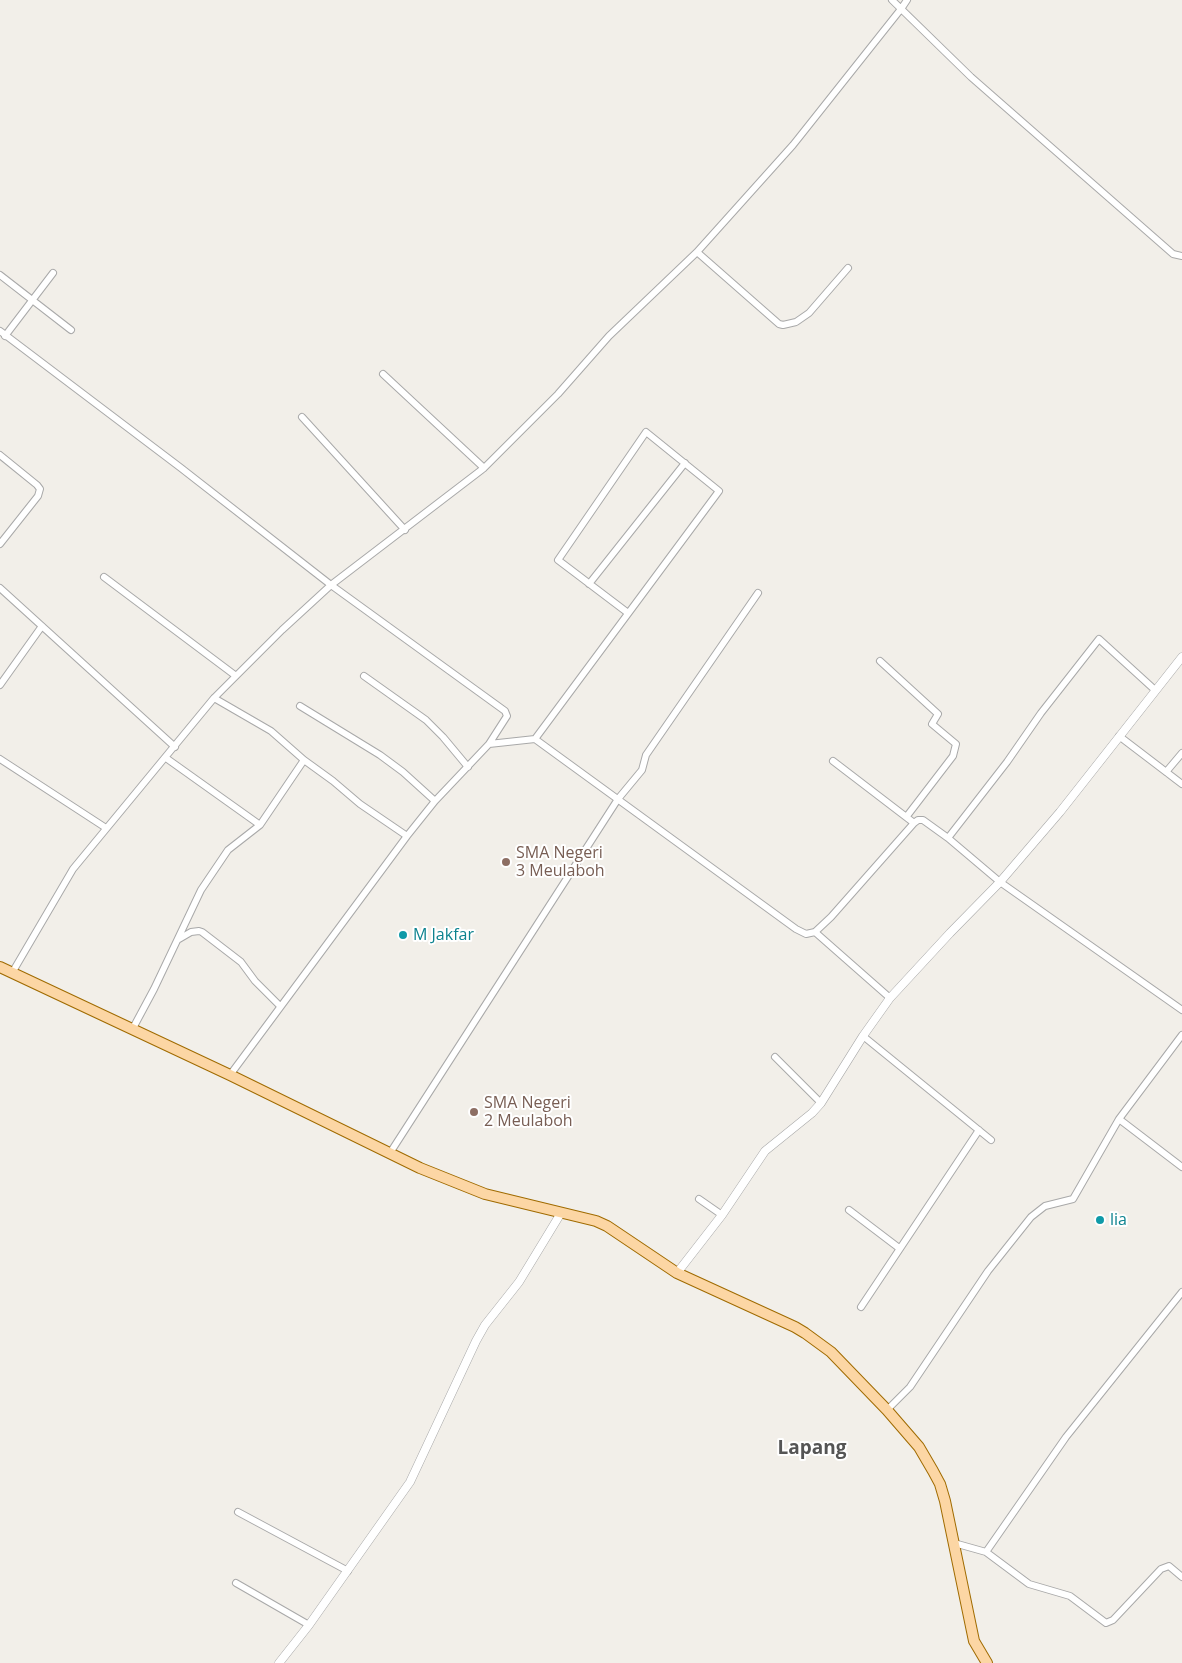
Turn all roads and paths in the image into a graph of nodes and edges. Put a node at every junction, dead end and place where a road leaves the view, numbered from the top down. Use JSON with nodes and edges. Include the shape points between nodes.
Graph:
{"nodes":[{"id":1,"x":892,"y":0,"type":"edge"},
{"id":2,"x":907,"y":0,"type":"edge"},
{"id":3,"x":901,"y":9,"type":"junction"},
{"id":4,"x":697,"y":252,"type":"junction"},
{"id":5,"x":1182,"y":256,"type":"edge"},
{"id":6,"x":848,"y":268,"type":"dead end"},
{"id":7,"x":52,"y":273,"type":"dead end"},
{"id":8,"x":0,"y":275,"type":"edge"},
{"id":9,"x":32,"y":301,"type":"junction"},
{"id":10,"x":71,"y":330,"type":"dead end"},
{"id":11,"x":3,"y":334,"type":"edge"},
{"id":12,"x":383,"y":374,"type":"dead end"},
{"id":13,"x":302,"y":418,"type":"dead end"},
{"id":14,"x":0,"y":455,"type":"edge"},
{"id":15,"x":685,"y":463,"type":"junction"},
{"id":16,"x":484,"y":468,"type":"junction"},
{"id":17,"x":405,"y":530,"type":"junction"},
{"id":18,"x":0,"y":544,"type":"edge"},
{"id":19,"x":104,"y":577,"type":"dead end"},
{"id":20,"x":588,"y":584,"type":"junction"},
{"id":21,"x":331,"y":585,"type":"junction"},
{"id":22,"x":0,"y":588,"type":"edge"},
{"id":23,"x":758,"y":593,"type":"dead end"},
{"id":24,"x":628,"y":613,"type":"junction"},
{"id":25,"x":42,"y":626,"type":"junction"},
{"id":26,"x":1182,"y":657,"type":"edge"},
{"id":27,"x":880,"y":661,"type":"dead end"},
{"id":28,"x":236,"y":676,"type":"junction"},
{"id":29,"x":364,"y":676,"type":"dead end"},
{"id":30,"x":0,"y":685,"type":"edge"},
{"id":31,"x":1155,"y":690,"type":"junction"},
{"id":32,"x":214,"y":698,"type":"junction"},
{"id":33,"x":300,"y":706,"type":"dead end"},
{"id":34,"x":1119,"y":736,"type":"junction"},
{"id":35,"x":535,"y":739,"type":"junction"},
{"id":36,"x":489,"y":744,"type":"junction"},
{"id":37,"x":175,"y":746,"type":"junction"},
{"id":38,"x":1182,"y":753,"type":"edge"},
{"id":39,"x":166,"y":758,"type":"junction"},
{"id":40,"x":0,"y":759,"type":"edge"},
{"id":41,"x":304,"y":760,"type":"junction"},
{"id":42,"x":833,"y":760,"type":"dead end"},
{"id":43,"x":468,"y":767,"type":"junction"},
{"id":44,"x":1166,"y":772,"type":"junction"},
{"id":45,"x":1182,"y":784,"type":"edge"},
{"id":46,"x":618,"y":799,"type":"junction"},
{"id":47,"x":435,"y":801,"type":"junction"},
{"id":48,"x":907,"y":816,"type":"junction"},
{"id":49,"x":914,"y":823,"type":"junction"},
{"id":50,"x":260,"y":825,"type":"junction"},
{"id":51,"x":106,"y":828,"type":"junction"},
{"id":52,"x":407,"y":836,"type":"junction"},
{"id":53,"x":948,"y":838,"type":"junction"},
{"id":54,"x":1000,"y":882,"type":"junction"},
{"id":55,"x":815,"y":932,"type":"junction"},
{"id":56,"x":179,"y":938,"type":"junction"},
{"id":57,"x":0,"y":967,"type":"edge"},
{"id":58,"x":12,"y":973,"type":"junction"},
{"id":59,"x":890,"y":998,"type":"junction"},
{"id":60,"x":280,"y":1006,"type":"junction"},
{"id":61,"x":1182,"y":1010,"type":"edge"},
{"id":62,"x":132,"y":1030,"type":"junction"},
{"id":63,"x":863,"y":1036,"type":"junction"},
{"id":64,"x":1182,"y":1036,"type":"edge"},
{"id":65,"x":775,"y":1057,"type":"dead end"},
{"id":66,"x":230,"y":1075,"type":"junction"},
{"id":67,"x":821,"y":1103,"type":"junction"},
{"id":68,"x":1119,"y":1119,"type":"junction"},
{"id":69,"x":979,"y":1130,"type":"junction"},
{"id":70,"x":991,"y":1140,"type":"dead end"},
{"id":71,"x":390,"y":1153,"type":"junction"},
{"id":72,"x":1182,"y":1167,"type":"edge"},
{"id":73,"x":700,"y":1199,"type":"dead end"},
{"id":74,"x":849,"y":1210,"type":"dead end"},
{"id":75,"x":561,"y":1213,"type":"junction"},
{"id":76,"x":722,"y":1215,"type":"junction"},
{"id":77,"x":899,"y":1248,"type":"junction"},
{"id":78,"x":677,"y":1273,"type":"junction"},
{"id":79,"x":1182,"y":1292,"type":"edge"},
{"id":80,"x":861,"y":1307,"type":"dead end"},
{"id":81,"x":887,"y":1410,"type":"junction"},
{"id":82,"x":238,"y":1512,"type":"dead end"},
{"id":83,"x":954,"y":1543,"type":"junction"},
{"id":84,"x":986,"y":1552,"type":"junction"},
{"id":85,"x":348,"y":1571,"type":"junction"},
{"id":86,"x":1182,"y":1577,"type":"edge"},
{"id":87,"x":236,"y":1583,"type":"dead end"},
{"id":88,"x":309,"y":1625,"type":"junction"},
{"id":89,"x":279,"y":1663,"type":"edge"},
{"id":90,"x":987,"y":1663,"type":"edge"}],
"edges":[{"from":1,"to":3,"type":"street"},
{"from":2,"to":3,"type":"street"},
{"from":3,"to":4,"type":"street","via":[[793,145]]},
{"from":3,"to":5,"type":"street","via":[[971,77],[1173,254]]},
{"from":4,"to":6,"type":"street","via":[[783,325],[796,322],[809,312]]},
{"from":4,"to":16,"type":"street","via":[[609,336],[558,394]]},
{"from":7,"to":9,"type":"street"},
{"from":8,"to":9,"type":"street"},
{"from":9,"to":10,"type":"street"},
{"from":9,"to":11,"type":"street"},
{"from":11,"to":21,"type":"street"},
{"from":12,"to":16,"type":"street"},
{"from":13,"to":17,"type":"street"},
{"from":14,"to":18,"type":"street","via":[[40,489]]},
{"from":15,"to":20,"type":"street"},
{"from":15,"to":20,"type":"street","via":[[646,432],[558,560]]},
{"from":15,"to":24,"type":"street","via":[[719,491]]},
{"from":16,"to":17,"type":"street"},
{"from":17,"to":21,"type":"street"},
{"from":19,"to":28,"type":"street"},
{"from":20,"to":24,"type":"street"},
{"from":21,"to":28,"type":"street"},
{"from":21,"to":36,"type":"street","via":[[506,712],[507,716]]},
{"from":22,"to":25,"type":"street"},
{"from":23,"to":46,"type":"street","via":[[646,754],[642,770]]},
{"from":24,"to":35,"type":"street"},
{"from":25,"to":30,"type":"street"},
{"from":25,"to":37,"type":"street"},
{"from":26,"to":31,"type":"street"},
{"from":27,"to":48,"type":"street","via":[[938,714],[932,724],[956,744],[953,756]]},
{"from":28,"to":32,"type":"street"},
{"from":29,"to":43,"type":"street","via":[[426,720]]},
{"from":31,"to":34,"type":"street"},
{"from":31,"to":53,"type":"street","via":[[1099,639]]},
{"from":32,"to":37,"type":"street"},
{"from":32,"to":41,"type":"street","via":[[271,731]]},
{"from":33,"to":47,"type":"street","via":[[380,755]]},
{"from":34,"to":44,"type":"street"},
{"from":34,"to":54,"type":"street"},
{"from":35,"to":36,"type":"street"},
{"from":35,"to":46,"type":"street"},
{"from":36,"to":43,"type":"street"},
{"from":37,"to":39,"type":"street"},
{"from":38,"to":44,"type":"street"},
{"from":39,"to":50,"type":"street"},
{"from":39,"to":51,"type":"street"},
{"from":40,"to":51,"type":"street"},
{"from":41,"to":50,"type":"street"},
{"from":41,"to":52,"type":"street"},
{"from":42,"to":48,"type":"street"},
{"from":43,"to":47,"type":"street"},
{"from":44,"to":45,"type":"street"},
{"from":46,"to":55,"type":"street","via":[[796,929],[806,934]]},
{"from":46,"to":71,"type":"street"},
{"from":47,"to":52,"type":"street"},
{"from":48,"to":49,"type":"street"},
{"from":49,"to":53,"type":"street","via":[[923,820]]},
{"from":49,"to":55,"type":"street"},
{"from":50,"to":56,"type":"street","via":[[228,850],[201,890]]},
{"from":51,"to":58,"type":"street","via":[[72,870]]},
{"from":52,"to":60,"type":"street"},
{"from":53,"to":54,"type":"street"},
{"from":54,"to":59,"type":"street"},
{"from":54,"to":61,"type":"street"},
{"from":55,"to":59,"type":"street"},
{"from":56,"to":60,"type":"street","via":[[190,932],[202,932],[241,962]]},
{"from":56,"to":62,"type":"street"},
{"from":57,"to":58,"type":"main road"},
{"from":58,"to":62,"type":"main road"},
{"from":59,"to":63,"type":"street"},
{"from":60,"to":66,"type":"street"},
{"from":62,"to":66,"type":"main road"},
{"from":63,"to":67,"type":"street"},
{"from":63,"to":69,"type":"street"},
{"from":64,"to":68,"type":"street"},
{"from":65,"to":67,"type":"street"},
{"from":66,"to":71,"type":"main road"},
{"from":67,"to":76,"type":"street","via":[[764,1152]]},
{"from":68,"to":72,"type":"street"},
{"from":68,"to":81,"type":"street","via":[[1073,1199],[1045,1206],[1030,1216],[988,1271],[910,1387]]},
{"from":69,"to":70,"type":"street"},
{"from":69,"to":77,"type":"street"},
{"from":71,"to":75,"type":"main road","via":[[485,1194]]},
{"from":73,"to":76,"type":"street"},
{"from":74,"to":77,"type":"street"},
{"from":75,"to":78,"type":"main road","via":[[607,1226]]},
{"from":75,"to":85,"type":"street","via":[[519,1282],[485,1325],[410,1482]]},
{"from":76,"to":78,"type":"street"},
{"from":77,"to":80,"type":"street"},
{"from":78,"to":81,"type":"main road","via":[[805,1333],[831,1352]]},
{"from":79,"to":84,"type":"street","via":[[1066,1437]]},
{"from":81,"to":83,"type":"main road","via":[[918,1447],[940,1484]]},
{"from":82,"to":85,"type":"street"},
{"from":83,"to":84,"type":"street"},
{"from":83,"to":90,"type":"main road","via":[[974,1641]]},
{"from":84,"to":86,"type":"street","via":[[1029,1584],[1070,1596],[1106,1623],[1114,1620],[1161,1569],[1169,1566]]},
{"from":85,"to":88,"type":"street"},
{"from":87,"to":88,"type":"street"},
{"from":88,"to":89,"type":"street"}]}
